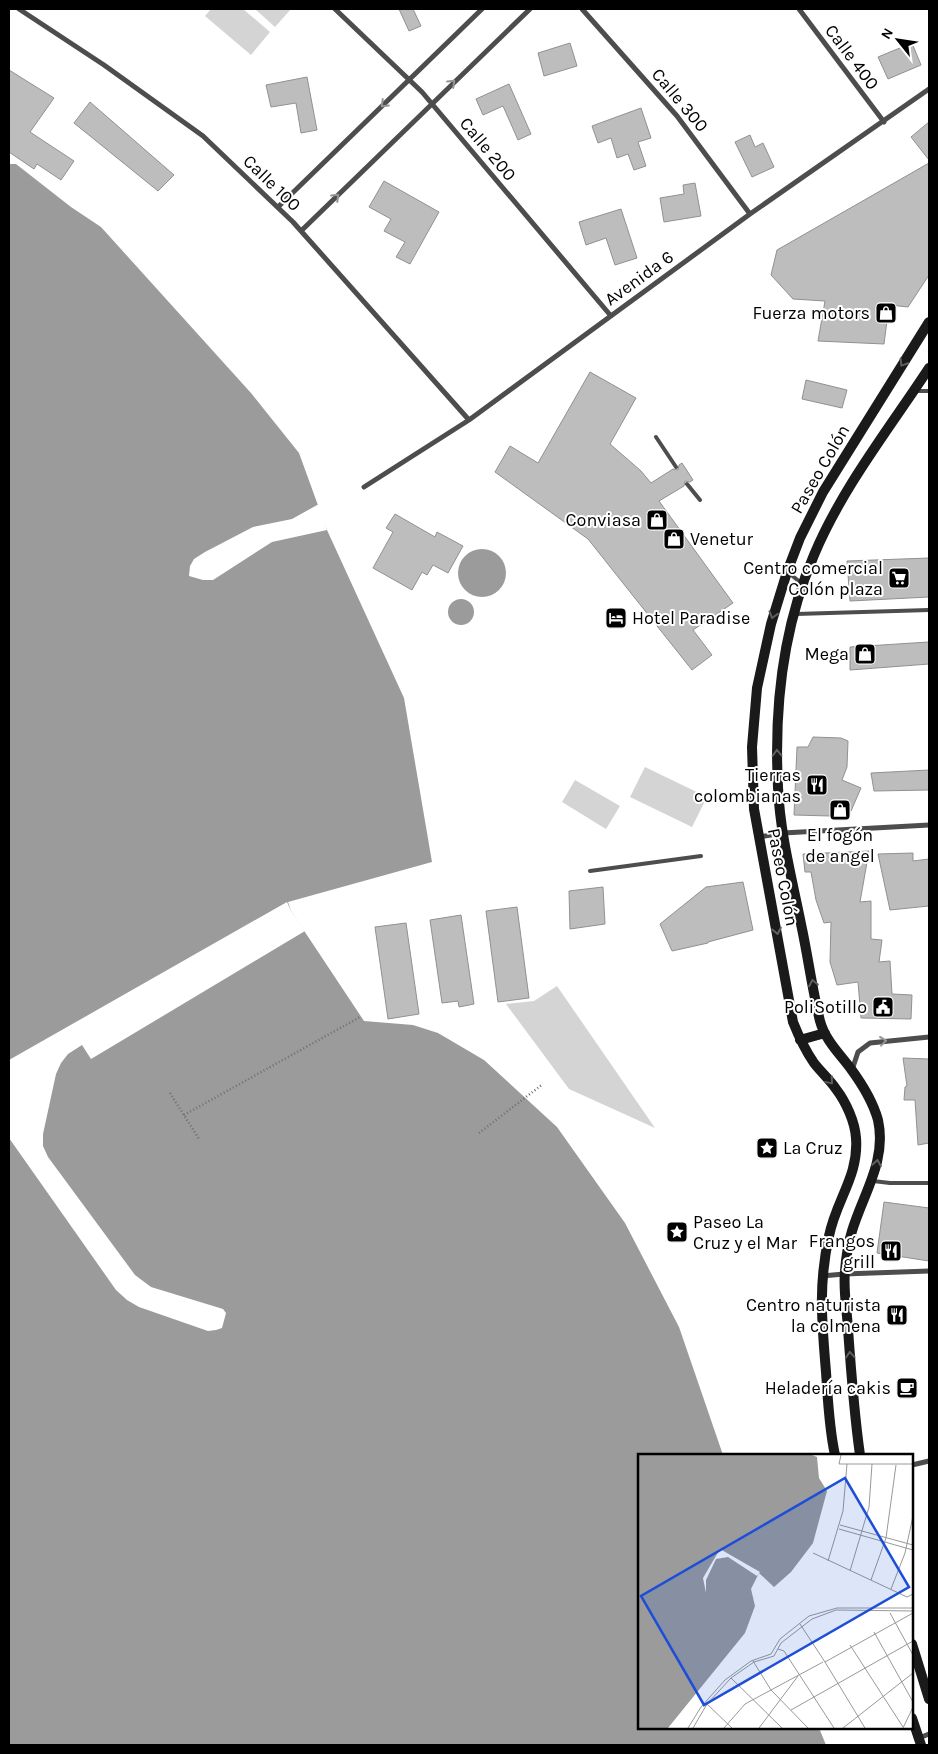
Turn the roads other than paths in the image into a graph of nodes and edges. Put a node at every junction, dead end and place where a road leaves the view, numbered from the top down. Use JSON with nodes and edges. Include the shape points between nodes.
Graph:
{"nodes":[{"id":1,"x":19,"y":9,"type":"edge"},
{"id":2,"x":335,"y":9,"type":"edge"},
{"id":3,"x":482,"y":9,"type":"edge"},
{"id":4,"x":530,"y":9,"type":"edge"},
{"id":5,"x":582,"y":9,"type":"edge"},
{"id":6,"x":799,"y":9,"type":"edge"},
{"id":7,"x":409,"y":79,"type":"junction"},
{"id":8,"x":929,"y":89,"type":"edge"},
{"id":9,"x":432,"y":104,"type":"junction"},
{"id":10,"x":884,"y":122,"type":"junction"},
{"id":11,"x":278,"y":207,"type":"junction"},
{"id":12,"x":750,"y":214,"type":"junction"},
{"id":13,"x":301,"y":230,"type":"junction"},
{"id":14,"x":611,"y":316,"type":"junction"},
{"id":15,"x":929,"y":322,"type":"edge"},
{"id":16,"x":929,"y":368,"type":"edge"},
{"id":17,"x":929,"y":390,"type":"edge"},
{"id":18,"x":914,"y":391,"type":"junction"},
{"id":19,"x":469,"y":420,"type":"junction"},
{"id":20,"x":656,"y":437,"type":"dead end"},
{"id":21,"x":676,"y":467,"type":"dead end"},
{"id":22,"x":687,"y":484,"type":"dead end"},
{"id":23,"x":364,"y":486,"type":"dead end"},
{"id":24,"x":700,"y":500,"type":"dead end"},
{"id":25,"x":787,"y":572,"type":"junction"},
{"id":26,"x":802,"y":585,"type":"junction"},
{"id":27,"x":929,"y":610,"type":"edge"},
{"id":28,"x":794,"y":614,"type":"junction"},
{"id":29,"x":929,"y":824,"type":"edge"},
{"id":30,"x":783,"y":833,"type":"junction"},
{"id":31,"x":759,"y":837,"type":"junction"},
{"id":32,"x":701,"y":856,"type":"dead end"},
{"id":33,"x":590,"y":870,"type":"dead end"},
{"id":34,"x":825,"y":1033,"type":"junction"},
{"id":35,"x":929,"y":1037,"type":"edge"},
{"id":36,"x":800,"y":1040,"type":"junction"},
{"id":37,"x":852,"y":1070,"type":"junction"},
{"id":38,"x":873,"y":1181,"type":"junction"},
{"id":39,"x":929,"y":1183,"type":"edge"},
{"id":40,"x":929,"y":1271,"type":"edge"},
{"id":41,"x":844,"y":1274,"type":"junction"},
{"id":42,"x":822,"y":1276,"type":"junction"},
{"id":43,"x":835,"y":1454,"type":"edge"},
{"id":44,"x":860,"y":1454,"type":"edge"},
{"id":45,"x":929,"y":1461,"type":"edge"},
{"id":46,"x":913,"y":1465,"type":"edge"},
{"id":47,"x":913,"y":1647,"type":"edge"},
{"id":48,"x":929,"y":1699,"type":"edge"},
{"id":49,"x":913,"y":1721,"type":"edge"},
{"id":50,"x":929,"y":1734,"type":"edge"},
{"id":51,"x":920,"y":1742,"type":"edge"}],
"edges":[{"from":1,"to":11,"type":"street","name":"Calle 100","via":[[203,136]]},
{"from":2,"to":7,"type":"street","name":"Calle 200"},
{"from":3,"to":7,"type":"street"},
{"from":9,"to":4,"type":"street","one_way":true},
{"from":5,"to":12,"type":"street","name":"Calle 300","via":[[677,116]]},
{"from":6,"to":10,"type":"street","name":"Calle 400"},
{"from":7,"to":9,"type":"street","name":"Calle 200"},
{"from":7,"to":11,"type":"street","one_way":true},
{"from":8,"to":10,"type":"street","name":"Avenida 6"},
{"from":13,"to":9,"type":"street","one_way":true},
{"from":9,"to":14,"type":"street","name":"Calle 200"},
{"from":10,"to":12,"type":"street","name":"Avenida 6"},
{"from":11,"to":13,"type":"street","name":"Calle 100"},
{"from":12,"to":14,"type":"street","name":"Avenida 6"},
{"from":13,"to":19,"type":"street","name":"Calle 100"},
{"from":14,"to":19,"type":"street","name":"Avenida 6"},
{"from":15,"to":25,"type":"street","name":"Paseo Colón","one_way":true,"via":[[823,492]]},
{"from":16,"to":18,"type":"street","name":"Paseo Colón"},
{"from":17,"to":18,"type":"lane"},
{"from":18,"to":26,"type":"street","name":"Paseo Colón","via":[[847,492],[814,553]]},
{"from":19,"to":23,"type":"street","name":"Avenida 6"},
{"from":20,"to":21,"type":"lane"},
{"from":22,"to":24,"type":"lane"},
{"from":25,"to":26,"type":"lane"},
{"from":25,"to":31,"type":"street","name":"Paseo Colón","one_way":true,"via":[[771,624],[755,706],[752,780]]},
{"from":26,"to":28,"type":"street","name":"Paseo Colón"},
{"from":27,"to":28,"type":"lane"},
{"from":30,"to":28,"type":"street","name":"Paseo Colón","one_way":true,"via":[[777,740],[781,682]]},
{"from":29,"to":30,"type":"street"},
{"from":30,"to":31,"type":"street"},
{"from":34,"to":30,"type":"street","name":"Paseo Colón","one_way":true},
{"from":31,"to":36,"type":"street","name":"Paseo Colón","one_way":true,"via":[[793,1022]]},
{"from":32,"to":33,"type":"lane"},
{"from":34,"to":36,"type":"street"},
{"from":34,"to":37,"type":"street","name":"Paseo Colón"},
{"from":37,"to":35,"type":"street","one_way":true,"via":[[858,1052],[870,1043]]},
{"from":36,"to":42,"type":"street","name":"Paseo Colón","one_way":true,"via":[[842,1097],[856,1138],[855,1166],[830,1233]]},
{"from":38,"to":37,"type":"street","name":"Paseo Colón","one_way":true,"via":[[879,1149],[878,1120],[866,1091]]},
{"from":38,"to":39,"type":"lane"},
{"from":38,"to":41,"type":"street","name":"Paseo Colón","via":[[852,1229]]},
{"from":40,"to":41,"type":"street"},
{"from":41,"to":42,"type":"street"},
{"from":44,"to":41,"type":"street","name":"Paseo Colón","one_way":true},
{"from":42,"to":43,"type":"street","name":"Paseo Colón","via":[[823,1333]]},
{"from":45,"to":46,"type":"street"},
{"from":47,"to":48,"type":"street"},
{"from":49,"to":51,"type":"street"},
{"from":50,"to":51,"type":"street"}]}
